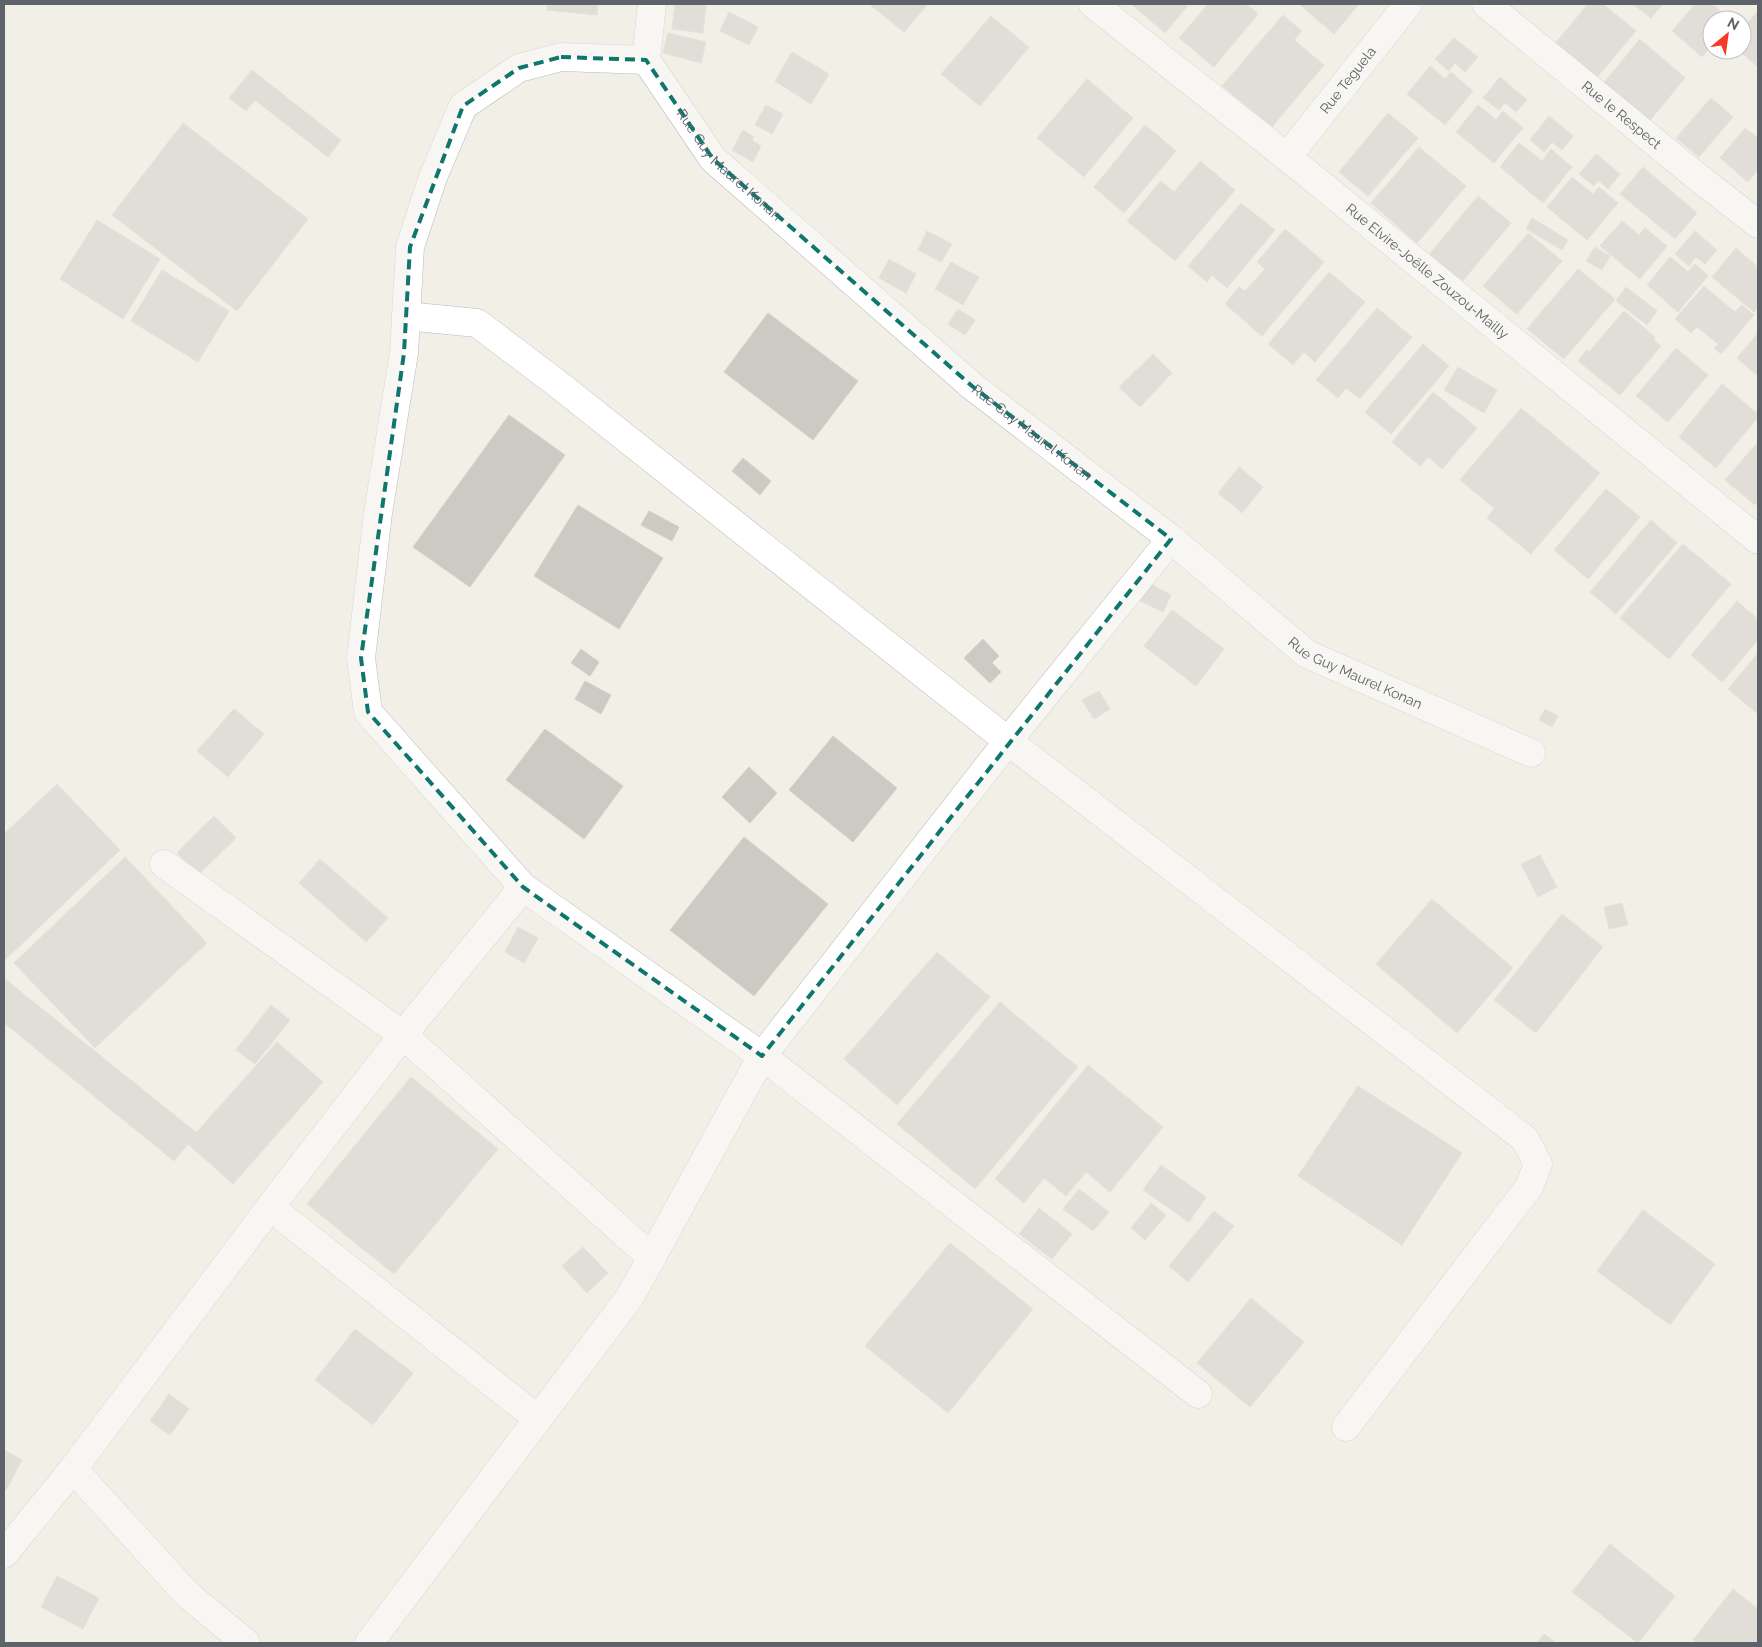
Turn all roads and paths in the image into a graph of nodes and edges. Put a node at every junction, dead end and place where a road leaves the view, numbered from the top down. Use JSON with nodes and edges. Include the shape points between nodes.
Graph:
{"nodes":[{"id":1,"x":652,"y":4,"type":"edge"},
{"id":2,"x":1093,"y":4,"type":"edge"},
{"id":3,"x":1408,"y":4,"type":"edge"},
{"id":4,"x":1486,"y":4,"type":"edge"},
{"id":5,"x":646,"y":60,"type":"junction"},
{"id":6,"x":1287,"y":156,"type":"junction"},
{"id":7,"x":1758,"y":224,"type":"edge"},
{"id":8,"x":406,"y":316,"type":"junction"},
{"id":9,"x":1171,"y":539,"type":"junction"},
{"id":10,"x":1758,"y":540,"type":"edge"},
{"id":11,"x":1008,"y":741,"type":"junction"},
{"id":12,"x":1531,"y":753,"type":"dead end"},
{"id":13,"x":164,"y":864,"type":"dead end"},
{"id":14,"x":523,"y":887,"type":"junction"},
{"id":15,"x":402,"y":1035,"type":"junction"},
{"id":16,"x":762,"y":1056,"type":"junction"},
{"id":17,"x":270,"y":1206,"type":"junction"},
{"id":18,"x":652,"y":1258,"type":"junction"},
{"id":19,"x":1198,"y":1394,"type":"dead end"},
{"id":20,"x":538,"y":1419,"type":"junction"},
{"id":21,"x":1346,"y":1427,"type":"dead end"},
{"id":22,"x":73,"y":1469,"type":"junction"},
{"id":23,"x":4,"y":1554,"type":"edge"},
{"id":24,"x":246,"y":1643,"type":"edge"},
{"id":25,"x":370,"y":1643,"type":"edge"}],
"edges":[{"from":1,"to":5,"type":"street"},
{"from":2,"to":6,"type":"street","name":"Rue Elvire-Joëlle Zouzou-Mailly"},
{"from":3,"to":6,"type":"street","name":"Rue Teguela"},
{"from":4,"to":7,"type":"street","name":"Rue le Respect"},
{"from":5,"to":8,"type":"street","via":[[562,57],[519,68],[463,106],[433,177],[410,247]]},
{"from":5,"to":9,"type":"street","name":"Rue Guy Maurel Konan","via":[[713,159],[972,386]]},
{"from":6,"to":10,"type":"street","name":"Rue Elvire-Joëlle Zouzou-Mailly"},
{"from":8,"to":11,"type":"street","via":[[477,322]]},
{"from":8,"to":14,"type":"street","via":[[404,353],[378,513],[361,658],[368,712]]},
{"from":9,"to":11,"type":"street"},
{"from":9,"to":12,"type":"street","name":"Rue Guy Maurel Konan","via":[[1307,654]]},
{"from":11,"to":16,"type":"street"},
{"from":11,"to":21,"type":"street","via":[[1525,1139],[1538,1164],[1529,1187]]},
{"from":13,"to":15,"type":"street"},
{"from":14,"to":15,"type":"street"},
{"from":14,"to":16,"type":"street"},
{"from":15,"to":17,"type":"street"},
{"from":15,"to":18,"type":"street"},
{"from":16,"to":18,"type":"street"},
{"from":16,"to":19,"type":"street"},
{"from":17,"to":20,"type":"street"},
{"from":17,"to":22,"type":"street"},
{"from":18,"to":20,"type":"street","via":[[630,1297]]},
{"from":20,"to":25,"type":"street"},
{"from":22,"to":23,"type":"street"},
{"from":22,"to":24,"type":"street","via":[[188,1595]]}]}
